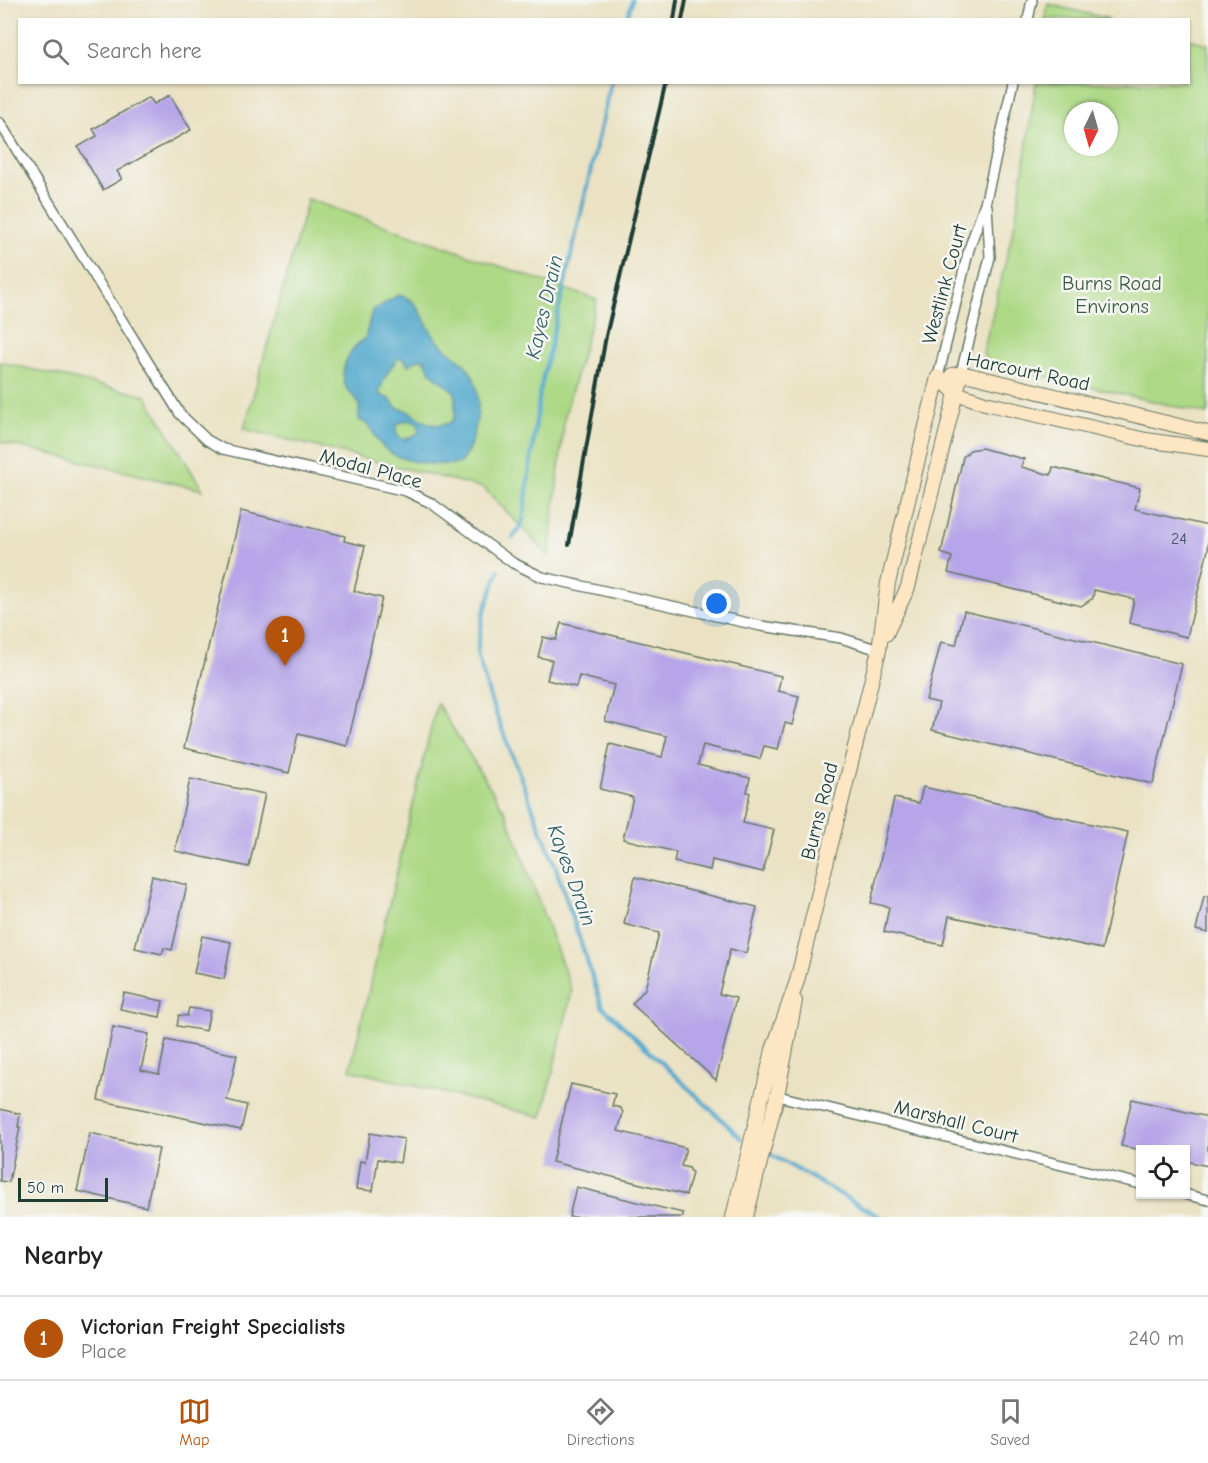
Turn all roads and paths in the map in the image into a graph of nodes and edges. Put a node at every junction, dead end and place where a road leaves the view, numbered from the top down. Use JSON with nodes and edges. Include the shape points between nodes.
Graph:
{"nodes":[{"id":1,"x":1032,"y":0,"type":"edge"},
{"id":2,"x":1028,"y":18,"type":"edge"},
{"id":3,"x":1013,"y":84,"type":"edge"},
{"id":4,"x":0,"y":123,"type":"edge"},
{"id":5,"x":986,"y":200,"type":"junction"},
{"id":6,"x":961,"y":373,"type":"junction"},
{"id":7,"x":938,"y":378,"type":"junction"},
{"id":8,"x":956,"y":393,"type":"junction"},
{"id":9,"x":1208,"y":433,"type":"edge"},
{"id":10,"x":1208,"y":449,"type":"edge"},
{"id":11,"x":879,"y":650,"type":"junction"},
{"id":12,"x":797,"y":981,"type":"junction"},
{"id":13,"x":763,"y":1092,"type":"junction"},
{"id":14,"x":777,"y":1096,"type":"junction"},
{"id":15,"x":1136,"y":1183,"type":"edge"},
{"id":16,"x":1190,"y":1196,"type":"edge"},
{"id":17,"x":1208,"y":1200,"type":"edge"},
{"id":18,"x":733,"y":1217,"type":"edge"},
{"id":19,"x":746,"y":1217,"type":"edge"}],
"edges":[{"from":1,"to":2,"type":"street"},
{"from":3,"to":5,"type":"street","name":"Westlink Court"},
{"from":4,"to":11,"type":"street","name":"Modal Place","via":[[180,414],[207,440],[238,454],[406,491],[431,503],[513,563],[542,577],[761,626],[841,638]]},
{"from":5,"to":6,"type":"street","name":"Westlink Court","via":[[990,257]]},
{"from":5,"to":7,"type":"street","name":"Westlink Court","via":[[969,249]]},
{"from":6,"to":7,"type":"street","name":"Harcourt Road"},
{"from":6,"to":8,"type":"street","name":"Burns Road"},
{"from":6,"to":9,"type":"street","name":"Harcourt Road"},
{"from":7,"to":8,"type":"street","name":"Harcourt Road"},
{"from":7,"to":11,"type":"street","name":"Burns Road","via":[[888,583]]},
{"from":8,"to":10,"type":"street","name":"Harcourt Road","via":[[1146,440]]},
{"from":8,"to":11,"type":"street","name":"Burns Road","via":[[908,587]]},
{"from":11,"to":12,"type":"street","name":"Burns Road"},
{"from":12,"to":13,"type":"street","name":"Burns Road"},
{"from":12,"to":14,"type":"street","name":"Burns Road","via":[[793,1022]]},
{"from":13,"to":14,"type":"street","name":"Marshall Court"},
{"from":13,"to":18,"type":"street","name":"Burns Road"},
{"from":14,"to":15,"type":"street","name":"Marshall Court"},
{"from":14,"to":19,"type":"street","name":"Burns Road"},
{"from":16,"to":17,"type":"street"}]}
